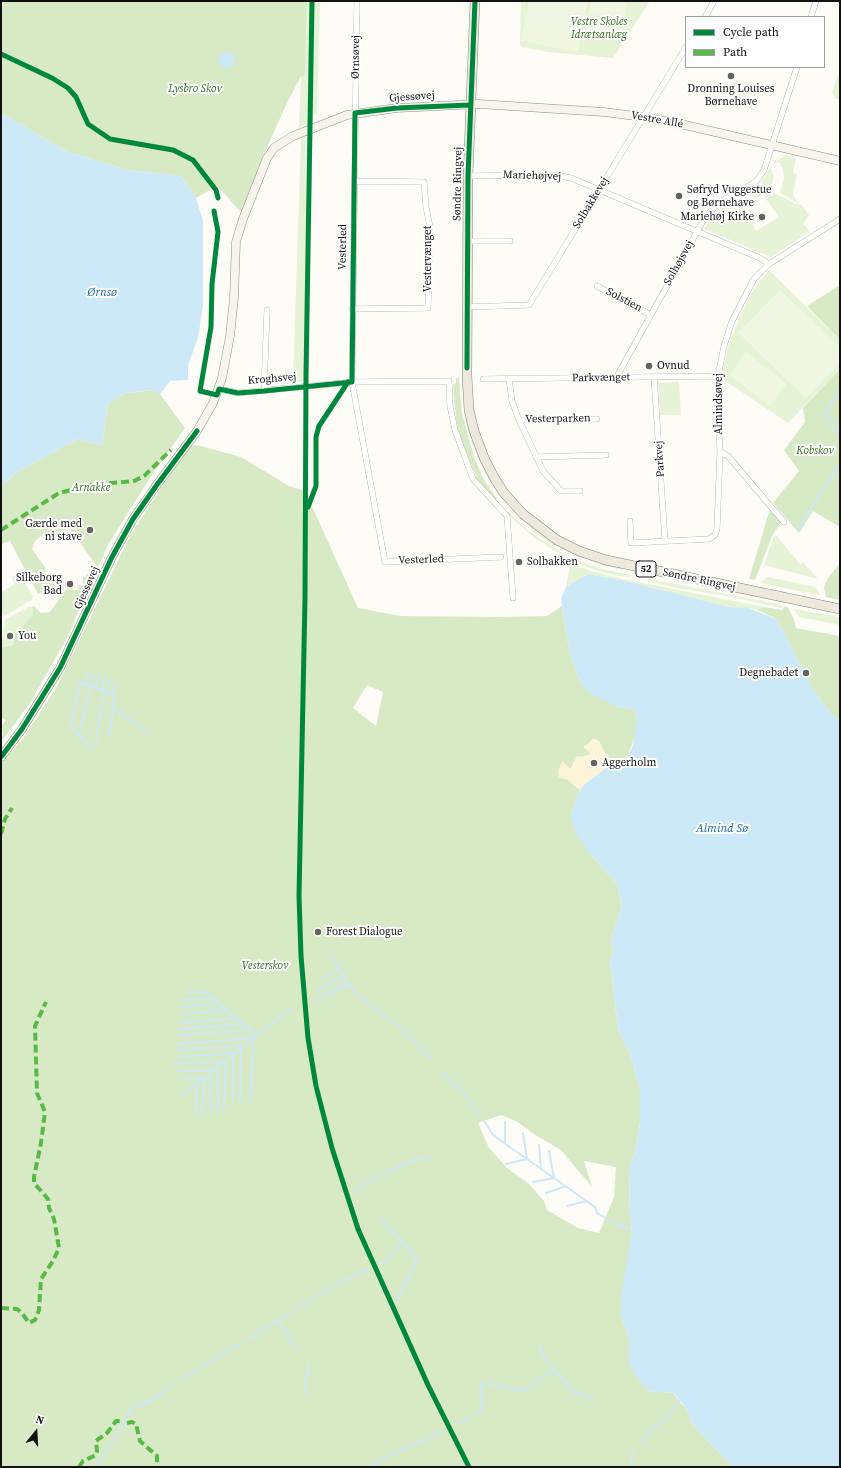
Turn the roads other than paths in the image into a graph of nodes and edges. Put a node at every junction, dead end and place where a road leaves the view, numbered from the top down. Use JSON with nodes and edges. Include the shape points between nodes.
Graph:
{"nodes":[{"id":1,"x":357,"y":1,"type":"edge"},
{"id":2,"x":476,"y":1,"type":"edge"},
{"id":3,"x":714,"y":1,"type":"edge"},
{"id":4,"x":816,"y":1,"type":"edge"},
{"id":5,"x":706,"y":16,"type":"edge"},
{"id":6,"x":811,"y":16,"type":"edge"},
{"id":7,"x":685,"y":50,"type":"edge"},
{"id":8,"x":797,"y":68,"type":"edge"},
{"id":9,"x":470,"y":105,"type":"junction"},
{"id":10,"x":355,"y":113,"type":"junction"},
{"id":11,"x":643,"y":117,"type":"junction"},
{"id":12,"x":773,"y":145,"type":"junction"},
{"id":13,"x":840,"y":161,"type":"edge"},
{"id":14,"x":468,"y":176,"type":"junction"},
{"id":15,"x":354,"y":180,"type":"junction"},
{"id":16,"x":599,"y":189,"type":"junction"},
{"id":17,"x":840,"y":219,"type":"edge"},
{"id":18,"x":697,"y":231,"type":"junction"},
{"id":19,"x":468,"y":241,"type":"junction"},
{"id":20,"x":510,"y":241,"type":"dead end"},
{"id":21,"x":769,"y":264,"type":"junction"},
{"id":22,"x":597,"y":286,"type":"dead end"},
{"id":23,"x":468,"y":307,"type":"junction"},
{"id":24,"x":352,"y":309,"type":"junction"},
{"id":25,"x":267,"y":310,"type":"dead end"},
{"id":26,"x":651,"y":315,"type":"junction"},
{"id":27,"x":718,"y":376,"type":"junction"},
{"id":28,"x":654,"y":377,"type":"junction"},
{"id":29,"x":616,"y":378,"type":"junction"},
{"id":30,"x":483,"y":379,"type":"dead end"},
{"id":31,"x":509,"y":379,"type":"junction"},
{"id":32,"x":352,"y":382,"type":"junction"},
{"id":33,"x":219,"y":390,"type":"junction"},
{"id":34,"x":264,"y":391,"type":"junction"},
{"id":35,"x":597,"y":419,"type":"dead end"},
{"id":36,"x":518,"y":420,"type":"junction"},
{"id":37,"x":720,"y":452,"type":"junction"},
{"id":38,"x":606,"y":455,"type":"dead end"},
{"id":39,"x":536,"y":457,"type":"junction"},
{"id":40,"x":580,"y":491,"type":"dead end"},
{"id":41,"x":630,"y":521,"type":"dead end"},
{"id":42,"x":784,"y":522,"type":"dead end"},
{"id":43,"x":665,"y":541,"type":"junction"},
{"id":44,"x":502,"y":557,"type":"dead end"},
{"id":45,"x":513,"y":598,"type":"dead end"},
{"id":46,"x":840,"y":609,"type":"edge"},
{"id":47,"x":1,"y":757,"type":"edge"}],
"edges":[{"from":1,"to":10,"type":"street","name":"Ørnsøvej"},
{"from":2,"to":9,"type":"main road","name":"Søndre Ringvej","number":"52"},
{"from":3,"to":5,"type":"street"},
{"from":4,"to":6,"type":"street"},
{"from":7,"to":11,"type":"street","name":"Solbakkevej"},
{"from":8,"to":12,"type":"street","name":"Solhøjsvej"},
{"from":9,"to":10,"type":"street","name":"Gjessøvej","via":[[397,108]]},
{"from":9,"to":11,"type":"street","name":"Vestre Allé","via":[[516,105]]},
{"from":9,"to":14,"type":"main road","name":"Søndre Ringvej","number":"52"},
{"from":10,"to":15,"type":"street","name":"Vesterled"},
{"from":10,"to":33,"type":"street","name":"Gjessøvej","via":[[338,116],[293,136],[274,148],[267,158],[235,246],[233,306]]},
{"from":11,"to":12,"type":"street","name":"Vestre Allé"},
{"from":11,"to":16,"type":"street","name":"Solbakkevej"},
{"from":12,"to":13,"type":"street","name":"Vestre Allé"},
{"from":12,"to":18,"type":"street","name":"Solhøjsvej","via":[[758,179],[743,191],[718,203]]},
{"from":14,"to":16,"type":"street","name":"Mariehøjvej","via":[[554,175],[571,178]]},
{"from":14,"to":19,"type":"main road","name":"Søndre Ringvej","number":"52"},
{"from":15,"to":24,"type":"street","name":"Vesterled"},
{"from":15,"to":24,"type":"street","name":"Vestervænget","via":[[424,182],[430,227],[428,308]]},
{"from":16,"to":18,"type":"street","name":"Mariehøjvej"},
{"from":16,"to":23,"type":"street","name":"Solbakkevej","via":[[529,306]]},
{"from":17,"to":21,"type":"street","name":"Almindsøvej"},
{"from":18,"to":21,"type":"street","name":"Mariehøjvej"},
{"from":18,"to":26,"type":"street","name":"Solhøjsvej"},
{"from":19,"to":20,"type":"street"},
{"from":19,"to":23,"type":"main road","name":"Søndre Ringvej","number":"52"},
{"from":21,"to":27,"type":"street","name":"Almindsøvej","via":[[754,279],[732,321]]},
{"from":22,"to":26,"type":"street","name":"Solstien"},
{"from":23,"to":46,"type":"main road","name":"Søndre Ringvej","number":"52","via":[[467,376],[469,410],[474,431],[485,460],[504,493],[523,514],[557,540],[606,560]]},
{"from":24,"to":32,"type":"street","name":"Vesterled"},
{"from":25,"to":34,"type":"street","name":"Kroghsvej"},
{"from":26,"to":29,"type":"street","name":"Solhøjsvej"},
{"from":27,"to":28,"type":"street","name":"Parkvænget"},
{"from":27,"to":37,"type":"street","name":"Almindsøvej"},
{"from":28,"to":29,"type":"street","name":"Parkvænget"},
{"from":28,"to":43,"type":"street","name":"Parkvej"},
{"from":29,"to":31,"type":"street","name":"Parkvænget"},
{"from":30,"to":31,"type":"street","name":"Parkvænget"},
{"from":31,"to":36,"type":"street","name":"Vesterparken"},
{"from":32,"to":34,"type":"street","name":"Kroghsvej"},
{"from":32,"to":44,"type":"street","name":"Vesterled","via":[[385,562]]},
{"from":32,"to":45,"type":"street","name":"Kroghsvej","via":[[449,381],[450,406],[455,430],[473,479],[507,516]]},
{"from":33,"to":34,"type":"street","name":"Kroghsvej"},
{"from":33,"to":47,"type":"street","name":"Gjessøvej","via":[[197,431],[133,519],[112,557],[60,668],[36,709]]},
{"from":35,"to":36,"type":"street","name":"Vesterparken"},
{"from":36,"to":39,"type":"street","name":"Vesterparken"},
{"from":37,"to":42,"type":"street","via":[[731,460]]},
{"from":37,"to":43,"type":"street","name":"Almindsøvej","via":[[715,535],[709,539]]},
{"from":38,"to":39,"type":"street"},
{"from":39,"to":40,"type":"street","name":"Vesterparken","via":[[543,471],[561,491]]},
{"from":41,"to":43,"type":"street","name":"Almindsøvej","via":[[631,542]]}]}
